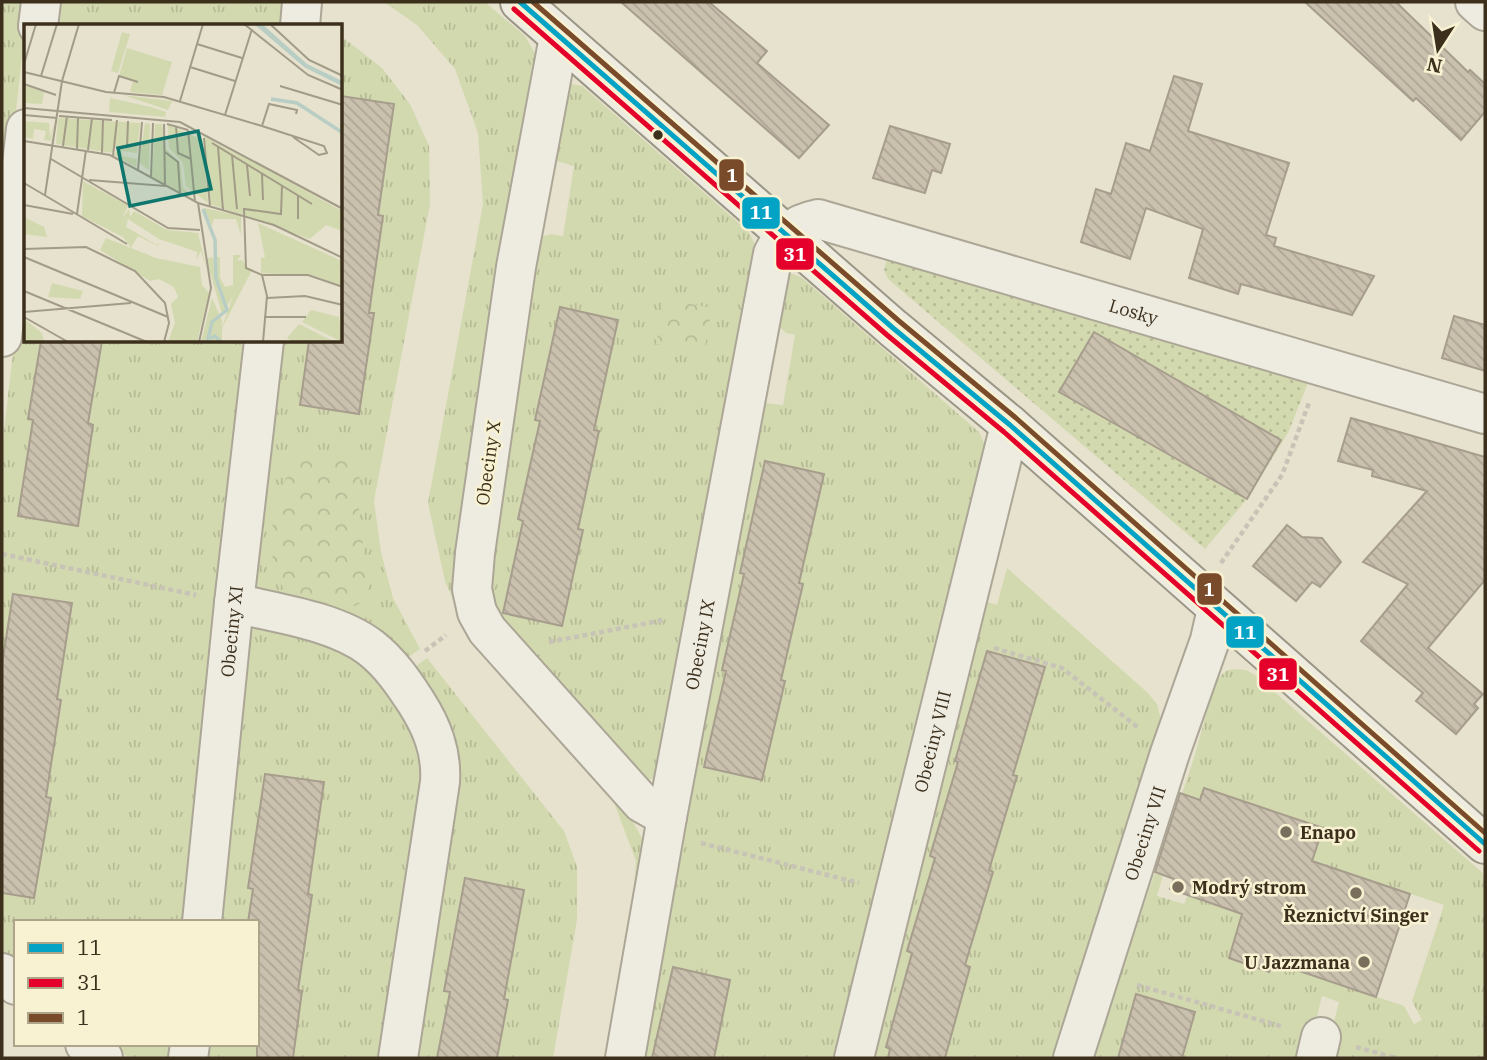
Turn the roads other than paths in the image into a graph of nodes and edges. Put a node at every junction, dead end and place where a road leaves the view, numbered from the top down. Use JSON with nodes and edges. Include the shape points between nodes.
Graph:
{"nodes":[{"id":1,"x":41,"y":2,"type":"edge"},
{"id":2,"x":520,"y":2,"type":"edge"},
{"id":3,"x":1475,"y":2,"type":"edge"},
{"id":4,"x":1485,"y":11,"type":"edge"},
{"id":5,"x":38,"y":24,"type":"edge"},
{"id":6,"x":559,"y":37,"type":"junction"},
{"id":7,"x":24,"y":146,"type":"edge"},
{"id":8,"x":785,"y":233,"type":"junction"},
{"id":9,"x":2,"y":337,"type":"edge"},
{"id":10,"x":264,"y":343,"type":"edge"},
{"id":11,"x":1485,"y":414,"type":"edge"},
{"id":12,"x":1010,"y":425,"type":"junction"},
{"id":13,"x":1216,"y":591,"type":"junction"},
{"id":14,"x":234,"y":603,"type":"junction"},
{"id":15,"x":667,"y":817,"type":"junction"},
{"id":16,"x":1485,"y":844,"type":"edge"},
{"id":17,"x":202,"y":920,"type":"edge"},
{"id":18,"x":88,"y":1046,"type":"edge"},
{"id":19,"x":103,"y":1058,"type":"edge"},
{"id":20,"x":398,"y":1058,"type":"edge"},
{"id":21,"x":625,"y":1058,"type":"edge"},
{"id":22,"x":854,"y":1058,"type":"edge"},
{"id":23,"x":1073,"y":1058,"type":"edge"}],
"edges":[{"from":1,"to":5,"type":"street"},
{"from":2,"to":6,"type":"street"},
{"from":3,"to":4,"type":"street"},
{"from":6,"to":8,"type":"street"},
{"from":6,"to":15,"type":"street","name":"Obeciny X","via":[[516,267],[472,589],[477,612],[500,647],[642,803]]},
{"from":7,"to":9,"type":"street"},
{"from":8,"to":11,"type":"street","name":"Losky","via":[[818,219]]},
{"from":8,"to":12,"type":"street"},
{"from":8,"to":15,"type":"street","name":"Obeciny IX","via":[[773,254]]},
{"from":10,"to":14,"type":"street","name":"Obeciny XI"},
{"from":12,"to":13,"type":"street"},
{"from":12,"to":22,"type":"street","name":"Obeciny VIII"},
{"from":13,"to":16,"type":"street"},
{"from":13,"to":23,"type":"street","name":"Obeciny VII","via":[[1210,640]]},
{"from":14,"to":17,"type":"street","name":"Obeciny XI"},
{"from":14,"to":20,"type":"street","via":[[325,626],[369,647],[397,673],[426,719],[438,749],[441,765]]},
{"from":15,"to":21,"type":"street","name":"Obeciny IX"},
{"from":18,"to":19,"type":"street"}]}
